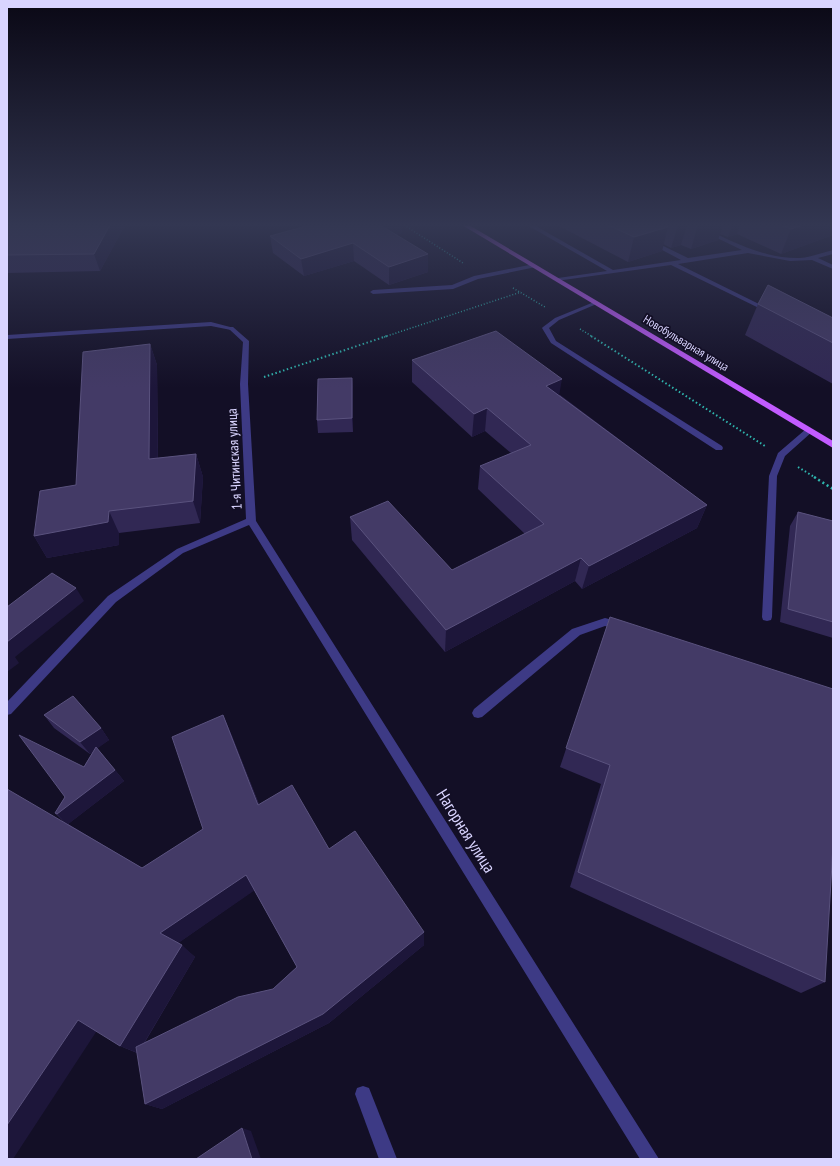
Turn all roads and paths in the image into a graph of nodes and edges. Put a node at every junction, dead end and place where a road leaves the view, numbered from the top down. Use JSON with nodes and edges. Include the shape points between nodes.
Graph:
{"nodes":[{"id":1,"x":470,"y":279,"type":"edge"},
{"id":2,"x":491,"y":279,"type":"edge"},
{"id":3,"x":562,"y":279,"type":"edge"},
{"id":4,"x":705,"y":279,"type":"edge"},
{"id":5,"x":558,"y":280,"type":"joint"},
{"id":6,"x":373,"y":292,"type":"dead end"},
{"id":7,"x":521,"y":292,"type":"junction"},
{"id":8,"x":596,"y":303,"type":"junction"},
{"id":9,"x":777,"y":316,"type":"edge"},
{"id":10,"x":562,"y":317,"type":"junction"},
{"id":11,"x":7,"y":337,"type":"edge"},
{"id":12,"x":244,"y":384,"type":"junction"},
{"id":13,"x":809,"y":430,"type":"junction"},
{"id":14,"x":833,"y":445,"type":"edge"},
{"id":15,"x":719,"y":448,"type":"dead end"},
{"id":16,"x":781,"y":455,"type":"junction"},
{"id":17,"x":833,"y":489,"type":"edge"},
{"id":18,"x":251,"y":521,"type":"junction"},
{"id":19,"x":767,"y":617,"type":"dead end"},
{"id":20,"x":634,"y":629,"type":"edge"},
{"id":21,"x":7,"y":710,"type":"edge"},
{"id":22,"x":478,"y":713,"type":"dead end"},
{"id":23,"x":363,"y":1094,"type":"dead end"},
{"id":24,"x":388,"y":1159,"type":"edge"},
{"id":25,"x":650,"y":1159,"type":"edge"}],
"edges":[{"from":1,"to":6,"type":"street","via":[[453,287]]},
{"from":2,"to":7,"type":"path"},
{"from":3,"to":5,"type":"street"},
{"from":4,"to":9,"type":"street"},
{"from":5,"to":8,"type":"main road","name":"Новобульварная улица"},
{"from":7,"to":10,"type":"path"},
{"from":7,"to":12,"type":"path"},
{"from":8,"to":10,"type":"street"},
{"from":8,"to":13,"type":"main road","name":"Новобульварная улица"},
{"from":10,"to":15,"type":"street","via":[[545,328],[553,342]]},
{"from":10,"to":16,"type":"path"},
{"from":11,"to":12,"type":"street","name":"1-я Читинская улица","via":[[211,324],[232,328],[246,341]]},
{"from":12,"to":18,"type":"street","name":"1-я Читинская улица"},
{"from":13,"to":14,"type":"main road","name":"Новобульварная улица"},
{"from":13,"to":16,"type":"street"},
{"from":16,"to":17,"type":"path"},
{"from":16,"to":19,"type":"street","via":[[773,476]]},
{"from":18,"to":21,"type":"street","name":"1-я Читинская улица","via":[[180,551],[112,599]]},
{"from":18,"to":25,"type":"street","name":"Нагорная улица"},
{"from":20,"to":22,"type":"street","via":[[605,622],[576,632]]},
{"from":23,"to":24,"type":"street"}]}
